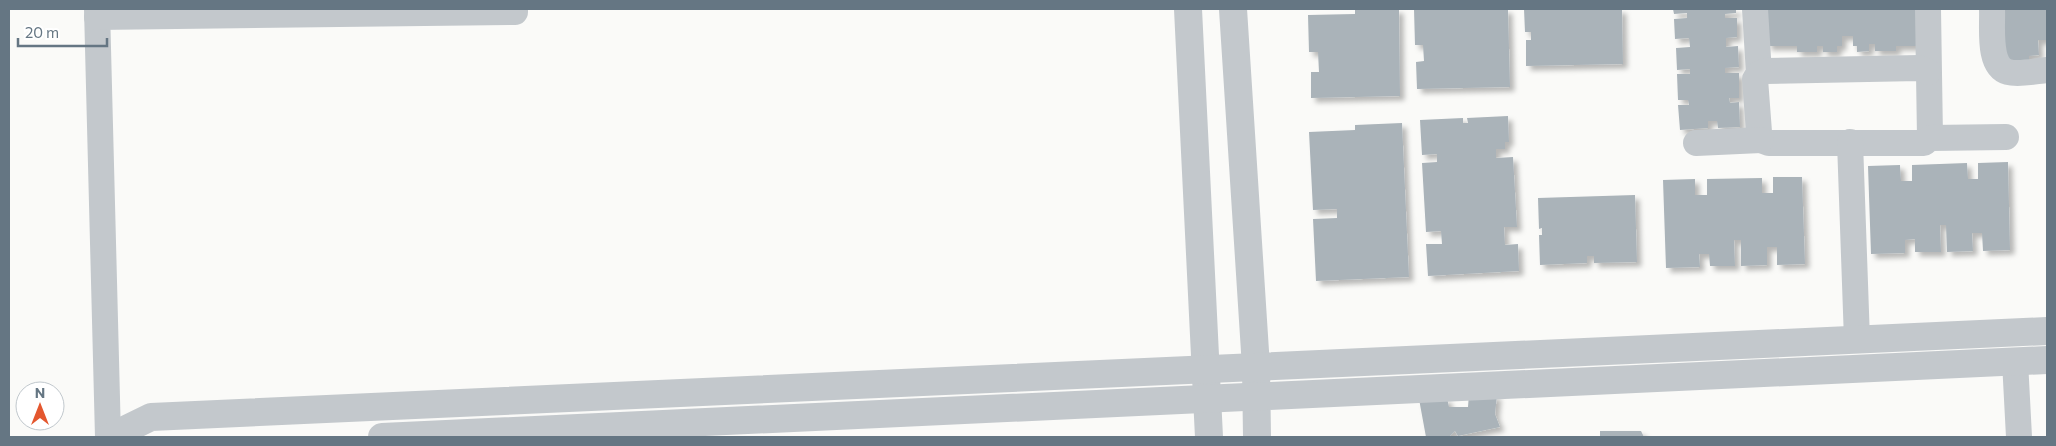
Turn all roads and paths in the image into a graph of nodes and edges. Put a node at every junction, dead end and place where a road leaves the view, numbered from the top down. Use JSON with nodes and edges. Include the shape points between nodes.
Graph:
{"nodes":[{"id":1,"x":515,"y":9,"type":"edge"},
{"id":2,"x":1188,"y":9,"type":"edge"},
{"id":3,"x":1233,"y":9,"type":"edge"},
{"id":4,"x":1755,"y":9,"type":"edge"},
{"id":5,"x":1928,"y":9,"type":"edge"},
{"id":6,"x":1992,"y":9,"type":"edge"},
{"id":7,"x":97,"y":13,"type":"edge"},
{"id":8,"x":2047,"y":70,"type":"edge"},
{"id":9,"x":1928,"y":72,"type":"junction"},
{"id":10,"x":1759,"y":74,"type":"junction"},
{"id":11,"x":2006,"y":137,"type":"dead end"},
{"id":12,"x":1930,"y":138,"type":"junction"},
{"id":13,"x":1761,"y":140,"type":"junction"},
{"id":14,"x":1850,"y":142,"type":"junction"},
{"id":15,"x":1696,"y":143,"type":"dead end"},
{"id":16,"x":2047,"y":331,"type":"edge"},
{"id":17,"x":1857,"y":340,"type":"junction"},
{"id":18,"x":2047,"y":360,"type":"edge"},
{"id":19,"x":2015,"y":361,"type":"junction"},
{"id":20,"x":1256,"y":368,"type":"junction"},
{"id":21,"x":1207,"y":384,"type":"junction"},
{"id":22,"x":1256,"y":395,"type":"junction"},
{"id":23,"x":109,"y":437,"type":"edge"},
{"id":24,"x":382,"y":437,"type":"edge"},
{"id":25,"x":1208,"y":437,"type":"edge"},
{"id":26,"x":1257,"y":437,"type":"edge"},
{"id":27,"x":2019,"y":437,"type":"edge"}],
"edges":[{"from":1,"to":7,"type":"street","via":[[515,12]]},
{"from":2,"to":21,"type":"street"},
{"from":3,"to":20,"type":"street"},
{"from":4,"to":10,"type":"street"},
{"from":5,"to":9,"type":"street"},
{"from":6,"to":8,"type":"street","via":[[1994,58],[2000,68],[2009,73]]},
{"from":7,"to":23,"type":"street"},
{"from":9,"to":10,"type":"street","via":[[1919,68],[1766,71]]},
{"from":9,"to":12,"type":"street"},
{"from":10,"to":13,"type":"street","via":[[1755,79]]},
{"from":11,"to":12,"type":"street"},
{"from":12,"to":14,"type":"street","via":[[1924,143]]},
{"from":13,"to":14,"type":"street","via":[[1769,143]]},
{"from":13,"to":15,"type":"street"},
{"from":14,"to":17,"type":"street"},
{"from":16,"to":17,"type":"street"},
{"from":17,"to":20,"type":"street"},
{"from":18,"to":19,"type":"street"},
{"from":19,"to":22,"type":"street"},
{"from":19,"to":27,"type":"street"},
{"from":20,"to":21,"type":"street"},
{"from":20,"to":22,"type":"street"},
{"from":21,"to":22,"type":"street"},
{"from":21,"to":23,"type":"street","via":[[150,417]]},
{"from":21,"to":24,"type":"street"},
{"from":21,"to":25,"type":"street"},
{"from":22,"to":26,"type":"street"}]}
